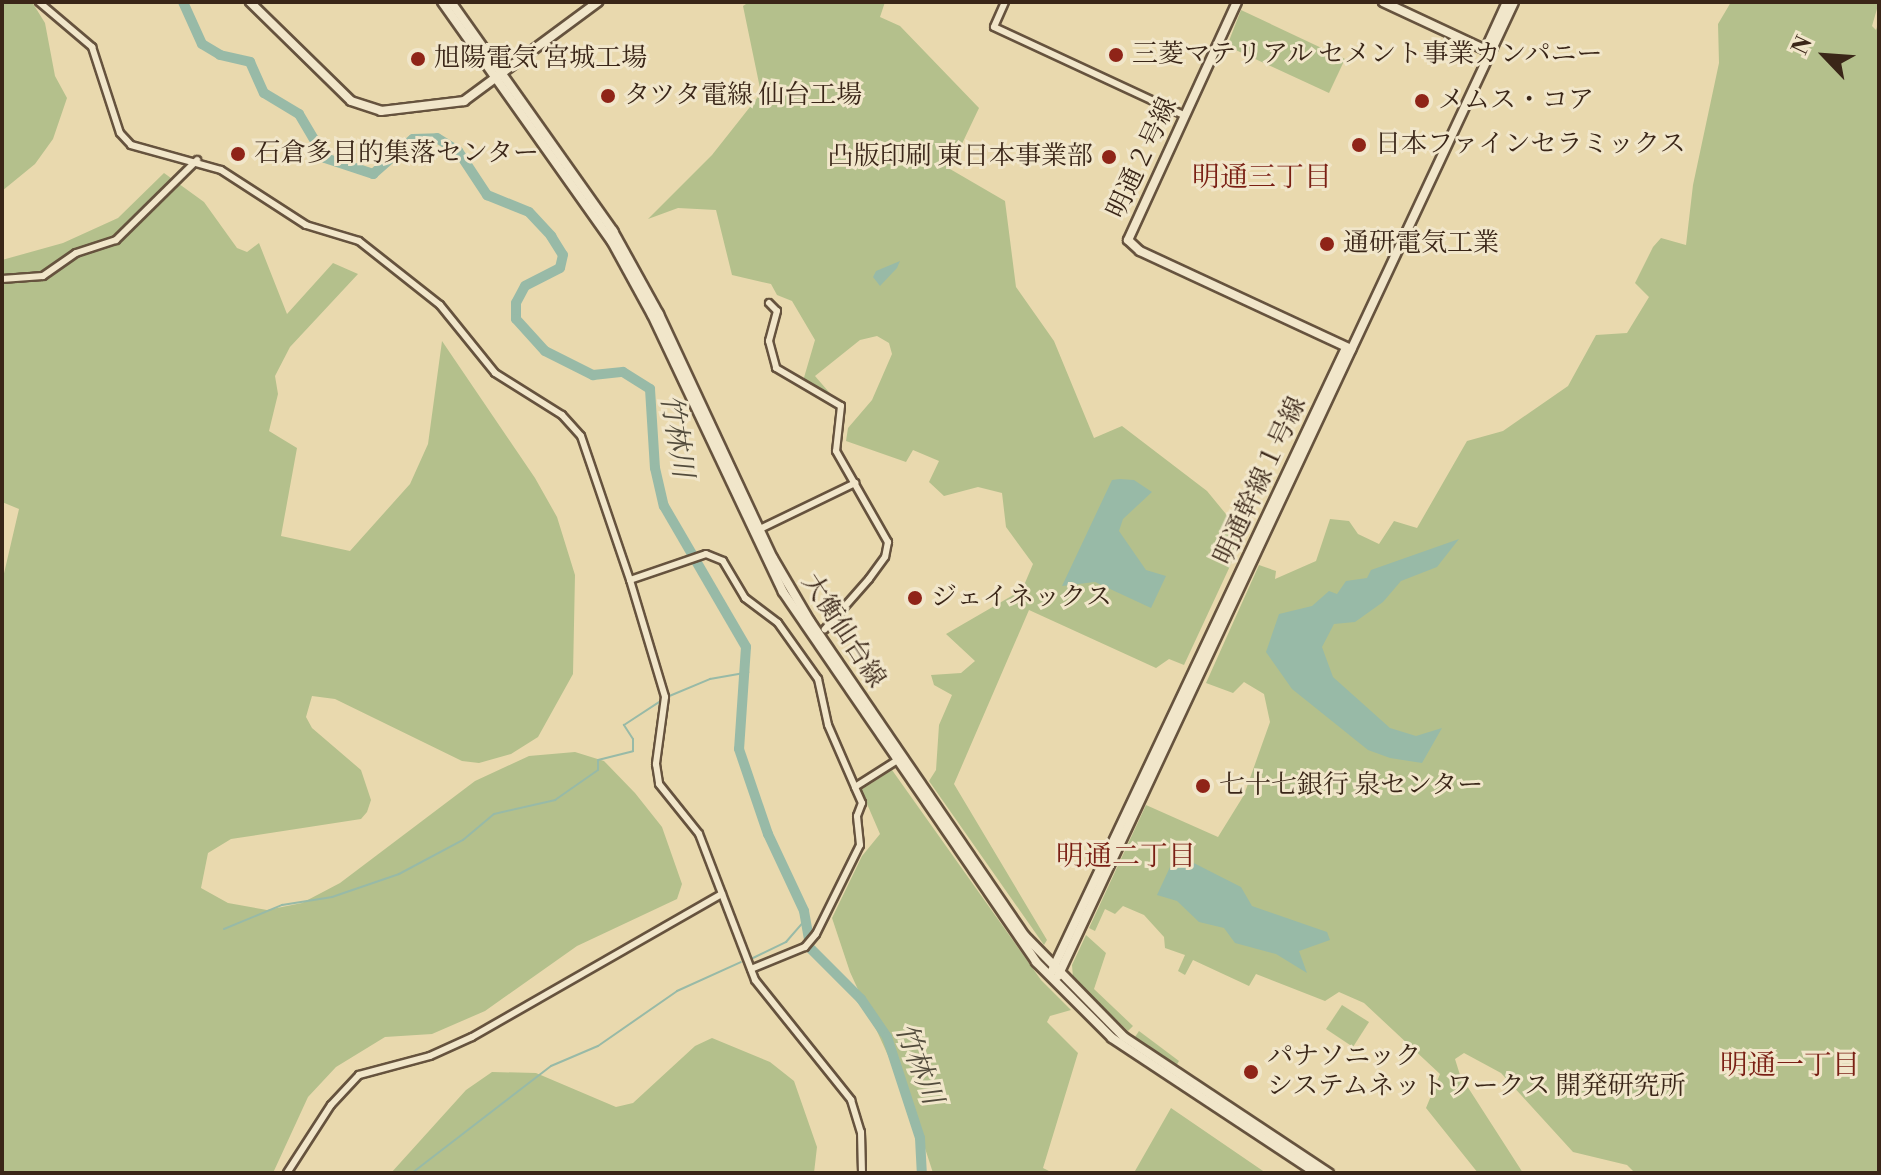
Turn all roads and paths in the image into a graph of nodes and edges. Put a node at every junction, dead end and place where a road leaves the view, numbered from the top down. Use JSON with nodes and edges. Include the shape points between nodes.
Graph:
{"nodes":[{"id":1,"x":39,"y":2,"type":"edge"},
{"id":2,"x":250,"y":2,"type":"edge"},
{"id":3,"x":442,"y":2,"type":"edge"},
{"id":4,"x":451,"y":2,"type":"edge"},
{"id":5,"x":598,"y":2,"type":"edge"},
{"id":6,"x":1005,"y":2,"type":"edge"},
{"id":7,"x":1237,"y":2,"type":"edge"},
{"id":8,"x":1383,"y":2,"type":"edge"},
{"id":9,"x":1507,"y":2,"type":"edge"},
{"id":10,"x":1514,"y":2,"type":"edge"},
{"id":11,"x":1488,"y":51,"type":"junction"},
{"id":12,"x":500,"y":75,"type":"junction"},
{"id":13,"x":1184,"y":115,"type":"junction"},
{"id":14,"x":197,"y":160,"type":"junction"},
{"id":15,"x":2,"y":279,"type":"edge"},
{"id":16,"x":769,"y":303,"type":"dead end"},
{"id":17,"x":1349,"y":348,"type":"junction"},
{"id":18,"x":855,"y":483,"type":"junction"},
{"id":19,"x":760,"y":529,"type":"junction"},
{"id":20,"x":630,"y":580,"type":"junction"},
{"id":21,"x":825,"y":629,"type":"dead end"},
{"id":22,"x":805,"y":642,"type":"dead end"},
{"id":23,"x":797,"y":649,"type":"junction"},
{"id":24,"x":896,"y":761,"type":"junction"},
{"id":25,"x":855,"y":787,"type":"junction"},
{"id":26,"x":722,"y":894,"type":"junction"},
{"id":27,"x":751,"y":969,"type":"junction"},
{"id":28,"x":1053,"y":976,"type":"junction"},
{"id":29,"x":287,"y":1173,"type":"edge"},
{"id":30,"x":862,"y":1173,"type":"edge"},
{"id":31,"x":1316,"y":1173,"type":"edge"},
{"id":32,"x":1329,"y":1173,"type":"edge"}],
"edges":[{"from":1,"to":14,"type":"street","via":[[92,47],[120,133],[131,145]]},
{"from":2,"to":12,"type":"main road","via":[[343,94],[369,110],[464,101]]},
{"from":3,"to":12,"type":"main road","name":"大衡仙台線"},
{"from":4,"to":12,"type":"main road","name":"大衡仙台線"},
{"from":5,"to":12,"type":"main road"},
{"from":6,"to":13,"type":"street","via":[[994,27]]},
{"from":7,"to":13,"type":"main road","name":"明通２号線"},
{"from":8,"to":11,"type":"main road"},
{"from":9,"to":11,"type":"main road","name":"明通幹線１号線"},
{"from":10,"to":11,"type":"main road"},
{"from":11,"to":17,"type":"main road","name":"明通幹線１号線"},
{"from":12,"to":19,"type":"main road","name":"大衡仙台線","via":[[595,202],[647,289]]},
{"from":12,"to":24,"type":"main road","name":"大衡仙台線","via":[[612,242],[783,592]]},
{"from":13,"to":17,"type":"main road","name":"明通２号線","via":[[1129,243]]},
{"from":14,"to":15,"type":"street","via":[[116,240],[76,253],[43,276]]},
{"from":14,"to":20,"type":"street","via":[[306,225],[359,241],[440,305],[495,373],[562,415],[581,436]]},
{"from":16,"to":18,"type":"street","via":[[777,311],[769,341],[776,368],[841,406],[836,451]]},
{"from":17,"to":28,"type":"main road","name":"明通幹線１号線"},
{"from":18,"to":19,"type":"street"},
{"from":18,"to":21,"type":"street","via":[[886,533],[888,550],[841,616]]},
{"from":19,"to":28,"type":"main road","name":"大衡仙台線","via":[[810,621]]},
{"from":20,"to":23,"type":"street","via":[[698,556],[723,561],[745,598],[778,623]]},
{"from":20,"to":26,"type":"street","via":[[665,697],[658,780],[699,834]]},
{"from":22,"to":23,"type":"street"},
{"from":23,"to":25,"type":"street","via":[[824,691],[828,725]]},
{"from":24,"to":25,"type":"street"},
{"from":24,"to":28,"type":"main road","name":"大衡仙台線"},
{"from":25,"to":27,"type":"street","via":[[862,803],[857,816],[860,845],[816,934],[805,947]]},
{"from":26,"to":27,"type":"street"},
{"from":26,"to":29,"type":"street","via":[[472,1037],[430,1056],[359,1075],[331,1105]]},
{"from":27,"to":30,"type":"street","via":[[851,1100],[861,1132]]},
{"from":28,"to":31,"type":"main road","name":"大衡仙台線","via":[[1133,1054]]},
{"from":28,"to":32,"type":"main road","name":"大衡仙台線","via":[[1139,1049]]}]}
